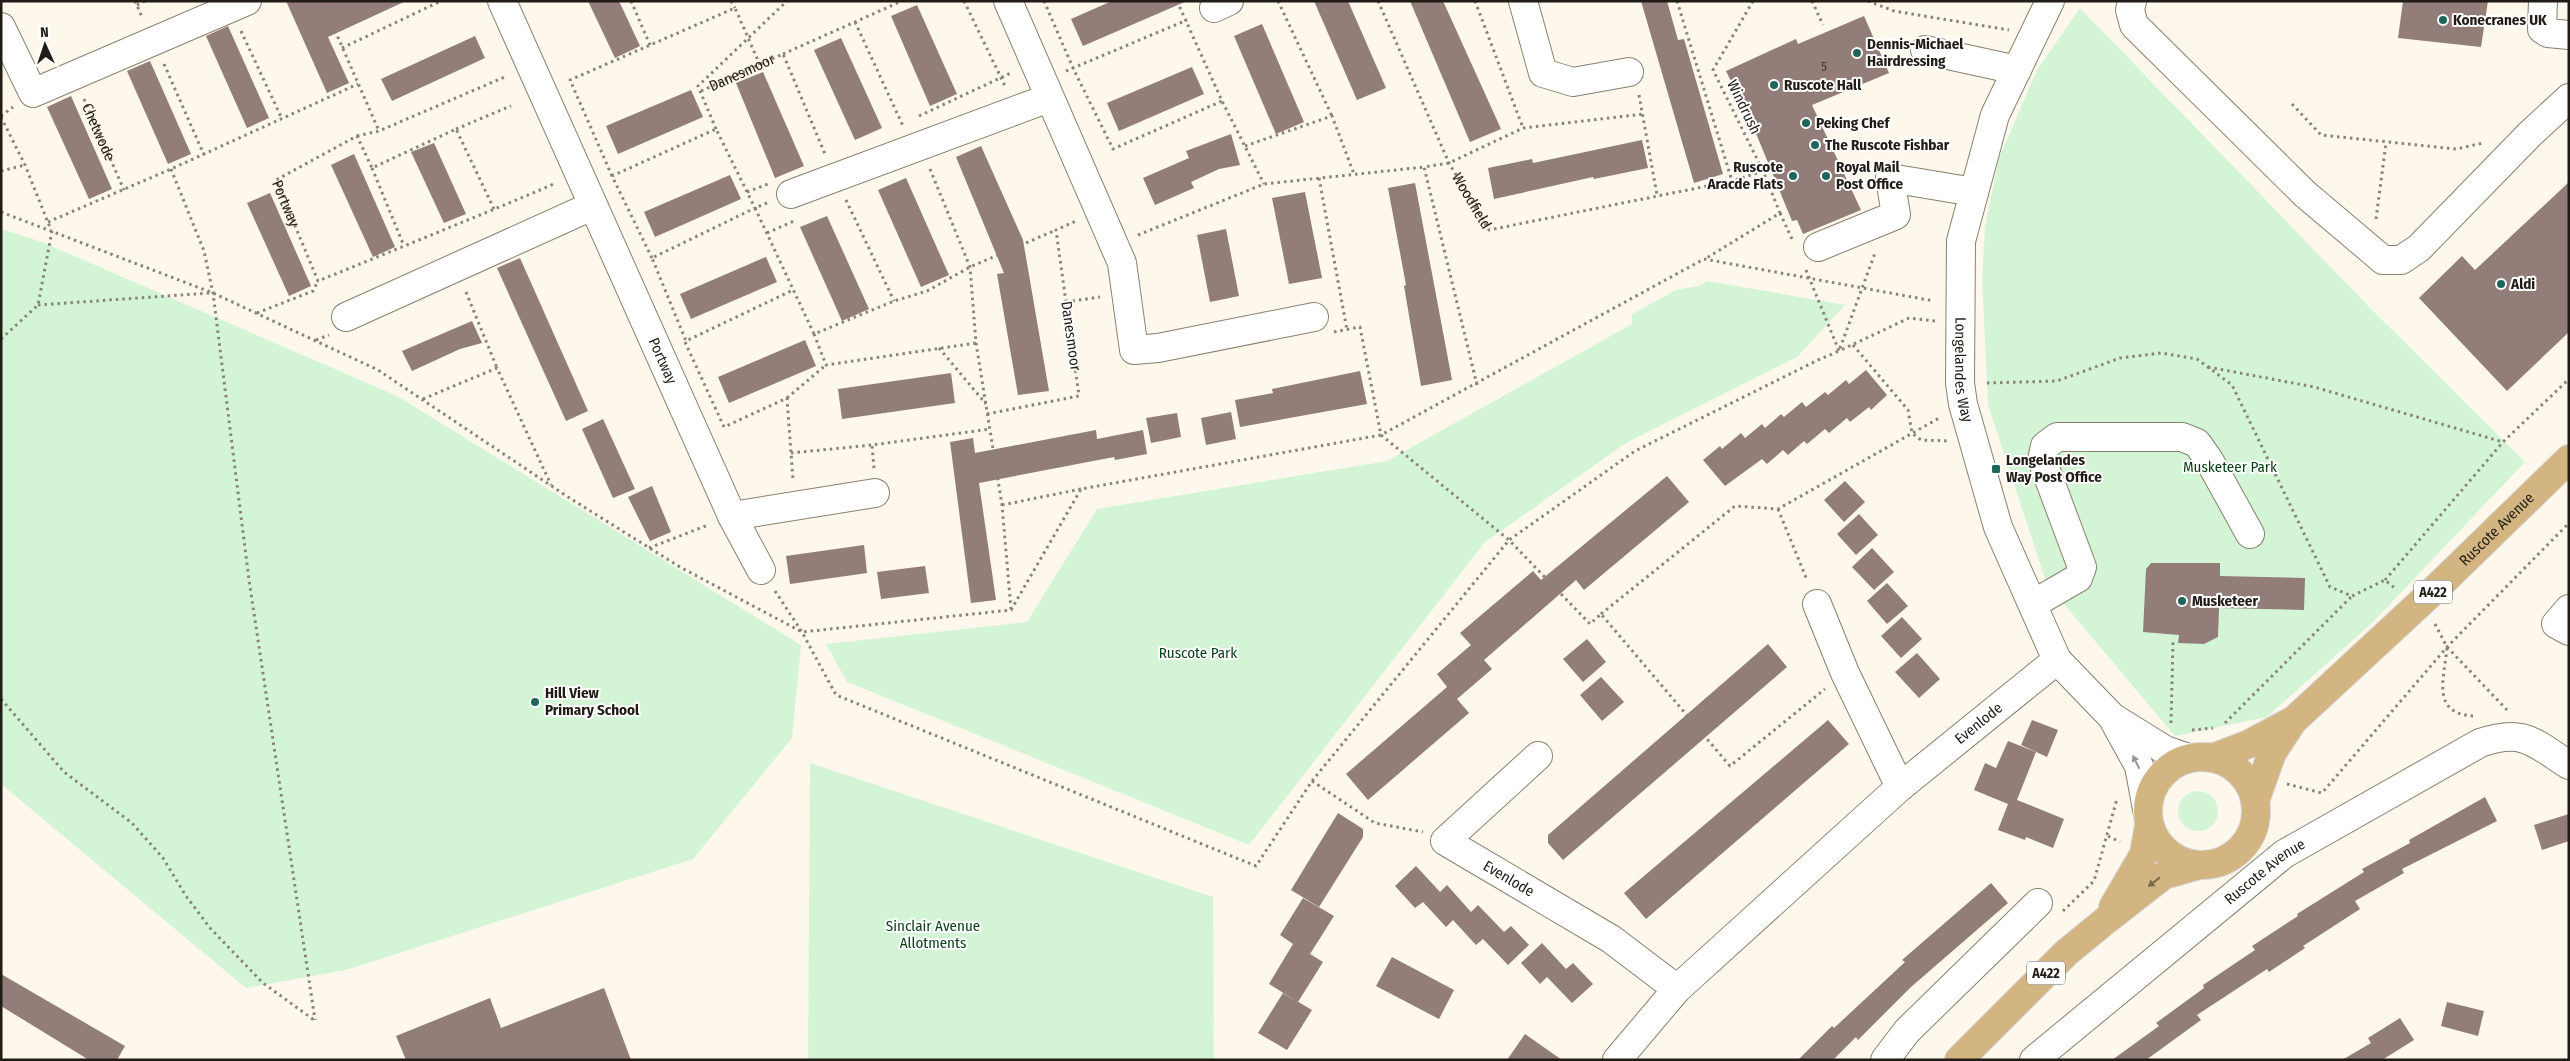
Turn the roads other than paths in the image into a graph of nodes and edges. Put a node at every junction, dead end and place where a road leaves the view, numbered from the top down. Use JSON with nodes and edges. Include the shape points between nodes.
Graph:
{"nodes":[{"id":1,"x":502,"y":1,"type":"edge"},
{"id":2,"x":1008,"y":1,"type":"edge"},
{"id":3,"x":1523,"y":1,"type":"edge"},
{"id":4,"x":2050,"y":1,"type":"edge"},
{"id":5,"x":2132,"y":1,"type":"edge"},
{"id":6,"x":2543,"y":1,"type":"edge"},
{"id":7,"x":238,"y":5,"type":"edge"},
{"id":8,"x":1,"y":27,"type":"edge"},
{"id":9,"x":2569,"y":35,"type":"edge"},
{"id":10,"x":1925,"y":50,"type":"dead end"},
{"id":11,"x":2017,"y":70,"type":"junction"},
{"id":12,"x":1628,"y":72,"type":"road end"},
{"id":13,"x":1046,"y":90,"type":"junction"},
{"id":14,"x":2569,"y":98,"type":"edge"},
{"id":15,"x":1974,"y":192,"type":"junction"},
{"id":16,"x":791,"y":194,"type":"road end"},
{"id":17,"x":592,"y":206,"type":"junction"},
{"id":18,"x":1818,"y":247,"type":"dead end"},
{"id":19,"x":346,"y":317,"type":"dead end"},
{"id":20,"x":1310,"y":318,"type":"road end"},
{"id":21,"x":2569,"y":459,"type":"edge"},
{"id":22,"x":875,"y":493,"type":"road end"},
{"id":23,"x":732,"y":516,"type":"junction"},
{"id":24,"x":2250,"y":534,"type":"dead end"},
{"id":25,"x":761,"y":570,"type":"road end"},
{"id":26,"x":1817,"y":604,"type":"road end"},
{"id":27,"x":2033,"y":604,"type":"junction"},
{"id":28,"x":2569,"y":609,"type":"edge"},
{"id":29,"x":2569,"y":631,"type":"edge"},
{"id":30,"x":2058,"y":660,"type":"junction"},
{"id":31,"x":2112,"y":717,"type":"junction"},
{"id":32,"x":2293,"y":721,"type":"junction"},
{"id":33,"x":1538,"y":756,"type":"dead end"},
{"id":34,"x":2200,"y":758,"type":"junction"},
{"id":35,"x":2569,"y":765,"type":"edge"},
{"id":36,"x":1900,"y":787,"type":"junction"},
{"id":37,"x":2259,"y":789,"type":"junction"},
{"id":38,"x":2148,"y":817,"type":"junction"},
{"id":39,"x":2199,"y":865,"type":"junction"},
{"id":40,"x":2038,"y":903,"type":"dead end"},
{"id":41,"x":2105,"y":921,"type":"junction"},
{"id":42,"x":1676,"y":989,"type":"junction"},
{"id":43,"x":1617,"y":1060,"type":"edge"},
{"id":44,"x":1885,"y":1060,"type":"edge"},
{"id":45,"x":1959,"y":1060,"type":"edge"},
{"id":46,"x":2034,"y":1060,"type":"edge"}],
"edges":[{"from":1,"to":17,"type":"street","name":"Portway"},
{"from":2,"to":13,"type":"street"},
{"from":3,"to":12,"type":"street","via":[[1543,73],[1573,82]]},
{"from":4,"to":11,"type":"street","name":"Longelandes Way"},
{"from":5,"to":14,"type":"street","via":[[2130,10],[2134,25],[2305,194],[2383,260],[2401,260],[2419,248]]},
{"from":6,"to":9,"type":"street","via":[[2542,29],[2548,33]]},
{"from":7,"to":8,"type":"street","via":[[33,93]]},
{"from":10,"to":11,"type":"street"},
{"from":11,"to":15,"type":"street","name":"Longelandes Way","via":[[1995,115]]},
{"from":13,"to":16,"type":"street","via":[[1016,110]]},
{"from":13,"to":20,"type":"street","via":[[1122,263],[1134,350]]},
{"from":15,"to":18,"type":"street","via":[[1890,178],[1896,215]]},
{"from":15,"to":27,"type":"street","name":"Longelandes Way","via":[[1961,241],[1960,383],[1963,404],[1998,527]]},
{"from":17,"to":19,"type":"street"},
{"from":17,"to":23,"type":"street","name":"Portway"},
{"from":21,"to":32,"type":"main road","name":"Ruscote Avenue","number":"A422","via":[[2429,596]]},
{"from":22,"to":23,"type":"street"},
{"from":23,"to":25,"type":"street","name":"Portway"},
{"from":24,"to":27,"type":"street","via":[[2197,444],[2182,437],[2057,437],[2045,446],[2042,460],[2082,568],[2078,578]]},
{"from":26,"to":36,"type":"street","via":[[1845,674]]},
{"from":27,"to":30,"type":"street","name":"Longelandes Way"},
{"from":28,"to":29,"type":"street","via":[[2556,624]]},
{"from":30,"to":31,"type":"street","name":"Longelandes Way"},
{"from":30,"to":36,"type":"street","name":"Evenlode"},
{"from":31,"to":34,"type":"street","name":"Longelandes Way","via":[[2165,750]]},
{"from":38,"to":31,"type":"street","name":"Longelandes Way","one_way":true,"via":[[2139,766]]},
{"from":32,"to":34,"type":"main road","name":"Ruscote Avenue","number":"A422","via":[[2249,744]]},
{"from":32,"to":37,"type":"main road","name":"Ruscote Avenue","number":"A422","via":[[2272,753]]},
{"from":33,"to":42,"type":"street","name":"Evenlode","via":[[1445,841],[1610,938]]},
{"from":34,"to":37,"type":"main road","name":"Ruscote Avenue","via":[[2227,763],[2250,785]]},
{"from":34,"to":38,"type":"main road","name":"Ruscote Avenue","via":[[2172,765],[2159,777],[2150,792]]},
{"from":35,"to":46,"type":"street","name":"Ruscote Avenue","via":[[2525,736],[2501,736],[2480,743],[2284,854]]},
{"from":36,"to":42,"type":"street","name":"Evenlode"},
{"from":37,"to":39,"type":"main road","name":"Ruscote Avenue","via":[[2256,817],[2243,847],[2215,864]]},
{"from":38,"to":39,"type":"main road","name":"Ruscote Avenue","via":[[2156,840],[2167,853],[2182,862]]},
{"from":38,"to":41,"type":"main road","name":"Ruscote Avenue","number":"A422","via":[[2144,854]]},
{"from":39,"to":41,"type":"main road","name":"Ruscote Avenue","number":"A422","one_way":true,"via":[[2164,875]]},
{"from":40,"to":44,"type":"street","via":[[1907,1031]]},
{"from":41,"to":45,"type":"main road","name":"Ruscote Avenue","number":"A422","via":[[2066,953]]},
{"from":42,"to":43,"type":"street","name":"Evenlode"}]}
